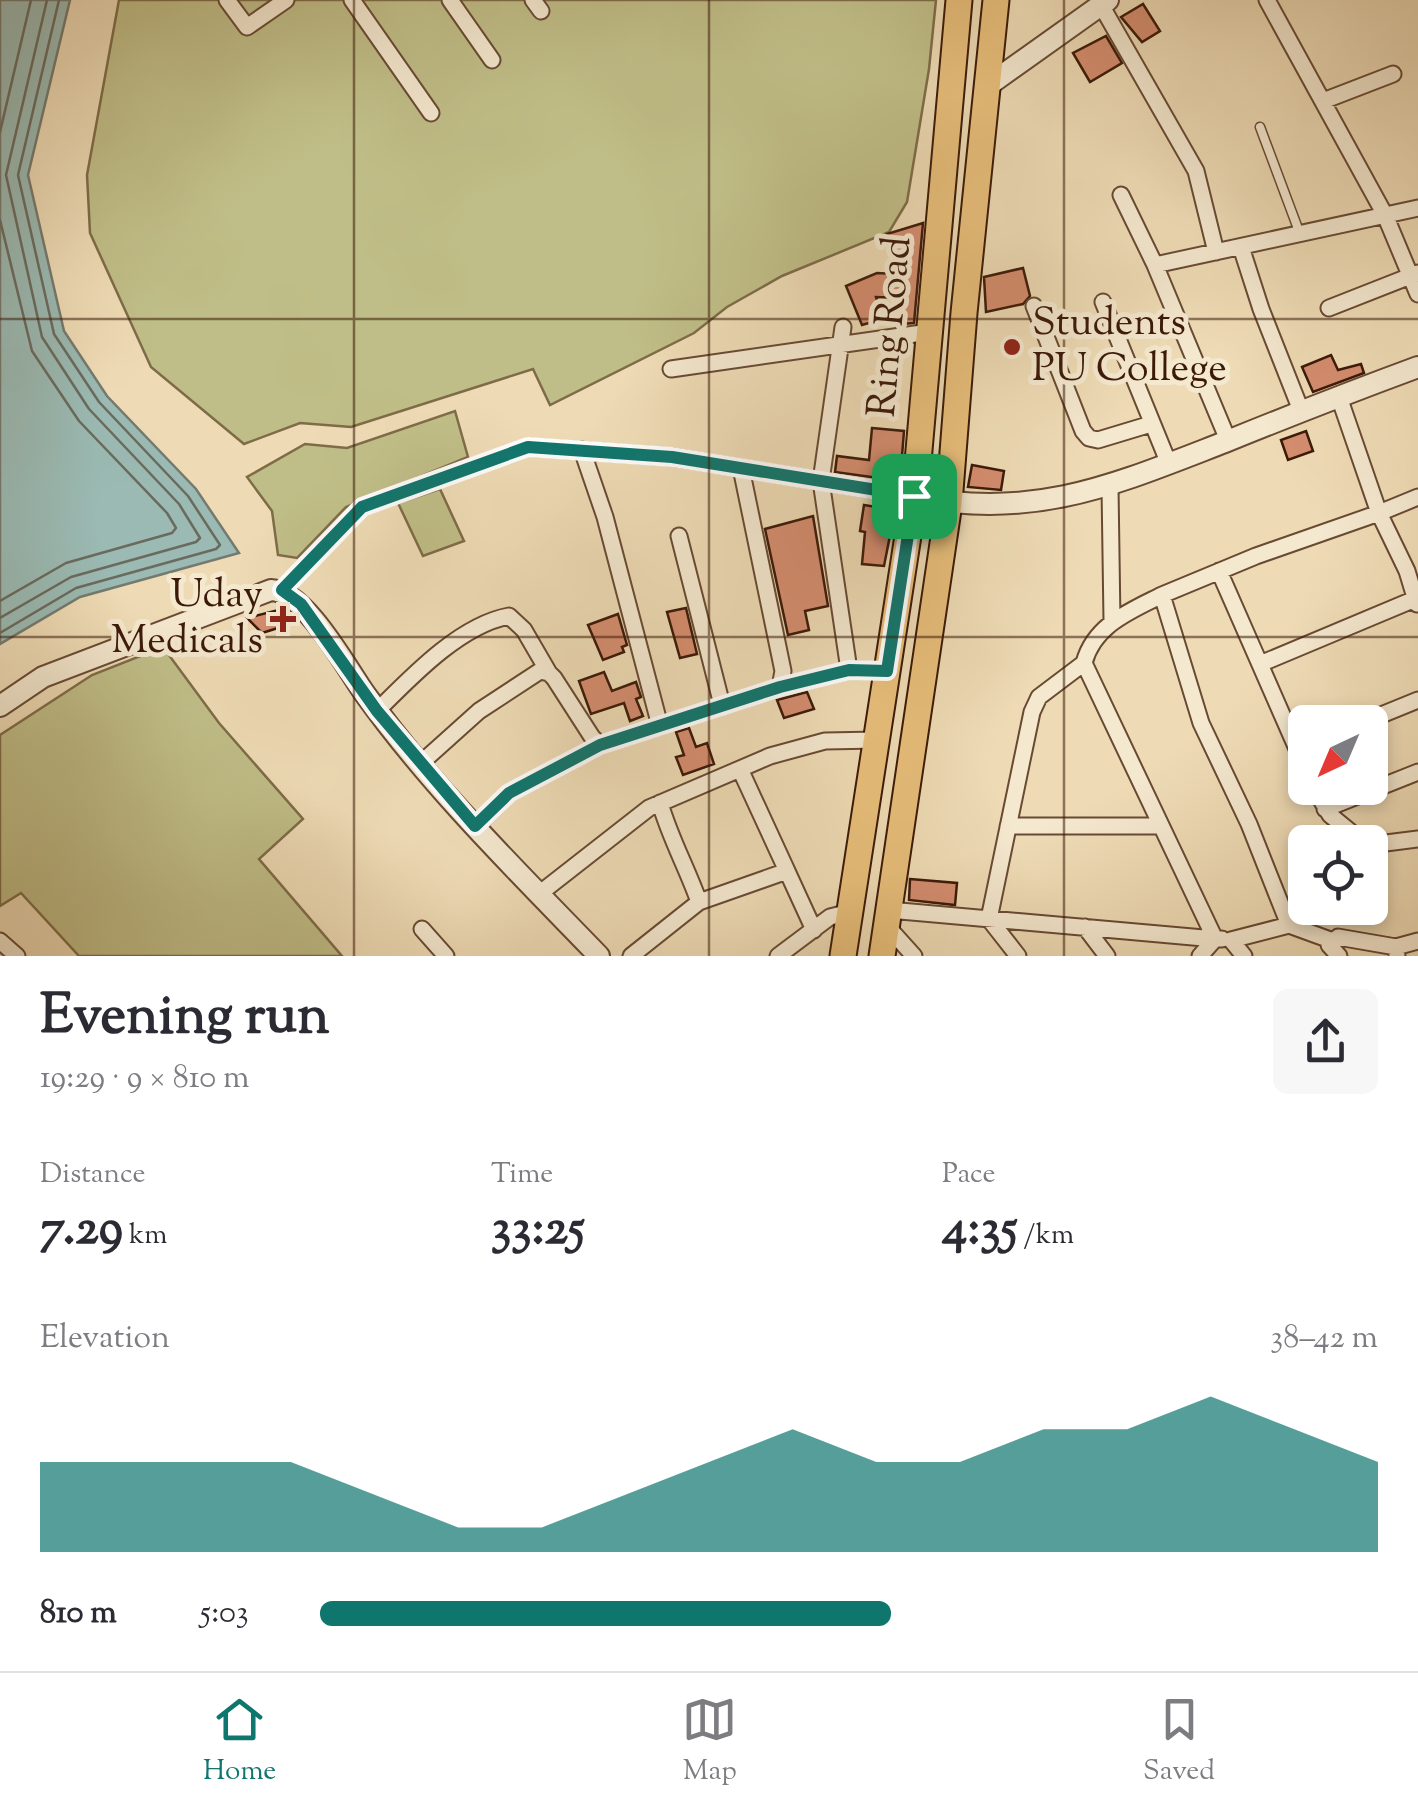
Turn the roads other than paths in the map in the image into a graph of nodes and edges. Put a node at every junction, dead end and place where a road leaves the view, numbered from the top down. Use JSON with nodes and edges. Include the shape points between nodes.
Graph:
{"nodes":[{"id":1,"x":227,"y":0,"type":"edge"},
{"id":2,"x":286,"y":0,"type":"edge"},
{"id":3,"x":352,"y":0,"type":"edge"},
{"id":4,"x":450,"y":0,"type":"edge"},
{"id":5,"x":959,"y":0,"type":"edge"},
{"id":6,"x":996,"y":0,"type":"edge"},
{"id":7,"x":1267,"y":0,"type":"edge"},
{"id":8,"x":1105,"y":2,"type":"edge"},
{"id":9,"x":492,"y":60,"type":"dead end"},
{"id":10,"x":1393,"y":74,"type":"dead end"},
{"id":11,"x":951,"y":81,"type":"junction"},
{"id":12,"x":990,"y":84,"type":"junction"},
{"id":13,"x":1323,"y":102,"type":"junction"},
{"id":14,"x":431,"y":113,"type":"dead end"},
{"id":15,"x":1260,"y":127,"type":"dead end"},
{"id":16,"x":1122,"y":195,"type":"dead end"},
{"id":17,"x":1418,"y":208,"type":"edge"},
{"id":18,"x":1385,"y":214,"type":"junction"},
{"id":19,"x":1300,"y":234,"type":"junction"},
{"id":20,"x":1241,"y":247,"type":"junction"},
{"id":21,"x":1216,"y":252,"type":"junction"},
{"id":22,"x":1155,"y":266,"type":"junction"},
{"id":23,"x":1415,"y":274,"type":"edge"},
{"id":24,"x":1418,"y":294,"type":"edge"},
{"id":25,"x":1104,"y":302,"type":"dead end"},
{"id":26,"x":1034,"y":306,"type":"dead end"},
{"id":27,"x":1330,"y":308,"type":"dead end"},
{"id":28,"x":843,"y":328,"type":"dead end"},
{"id":29,"x":929,"y":332,"type":"junction"},
{"id":30,"x":840,"y":346,"type":"junction"},
{"id":31,"x":1418,"y":367,"type":"edge"},
{"id":32,"x":671,"y":370,"type":"dead end"},
{"id":33,"x":1339,"y":397,"type":"junction"},
{"id":34,"x":1302,"y":412,"type":"junction"},
{"id":35,"x":1152,"y":424,"type":"junction"},
{"id":36,"x":1228,"y":440,"type":"junction"},
{"id":37,"x":582,"y":450,"type":"junction"},
{"id":38,"x":1169,"y":464,"type":"junction"},
{"id":39,"x":742,"y":468,"type":"junction"},
{"id":40,"x":821,"y":481,"type":"junction"},
{"id":41,"x":1110,"y":487,"type":"junction"},
{"id":42,"x":914,"y":496,"type":"junction"},
{"id":43,"x":1418,"y":497,"type":"edge"},
{"id":44,"x":949,"y":504,"type":"junction"},
{"id":45,"x":1379,"y":513,"type":"junction"},
{"id":46,"x":680,"y":536,"type":"dead end"},
{"id":47,"x":1219,"y":571,"type":"junction"},
{"id":48,"x":282,"y":590,"type":"junction"},
{"id":49,"x":1162,"y":595,"type":"junction"},
{"id":50,"x":1417,"y":604,"type":"edge"},
{"id":51,"x":1112,"y":621,"type":"junction"},
{"id":52,"x":1084,"y":662,"type":"junction"},
{"id":53,"x":1260,"y":664,"type":"junction"},
{"id":54,"x":849,"y":670,"type":"junction"},
{"id":55,"x":887,"y":671,"type":"junction"},
{"id":56,"x":549,"y":672,"type":"junction"},
{"id":57,"x":780,"y":687,"type":"junction"},
{"id":58,"x":1418,"y":700,"type":"edge"},
{"id":59,"x":722,"y":704,"type":"junction"},
{"id":60,"x":0,"y":706,"type":"edge"},
{"id":61,"x":377,"y":711,"type":"junction"},
{"id":62,"x":1388,"y":712,"type":"edge"},
{"id":63,"x":1288,"y":721,"type":"edge"},
{"id":64,"x":660,"y":726,"type":"junction"},
{"id":65,"x":877,"y":740,"type":"junction"},
{"id":66,"x":600,"y":745,"type":"junction"},
{"id":67,"x":421,"y":763,"type":"junction"},
{"id":68,"x":740,"y":769,"type":"junction"},
{"id":69,"x":1418,"y":772,"type":"edge"},
{"id":70,"x":660,"y":803,"type":"junction"},
{"id":71,"x":1323,"y":805,"type":"edge"},
{"id":72,"x":1325,"y":808,"type":"junction"},
{"id":73,"x":1344,"y":825,"type":"edge"},
{"id":74,"x":475,"y":826,"type":"junction"},
{"id":75,"x":1008,"y":826,"type":"junction"},
{"id":76,"x":1161,"y":826,"type":"junction"},
{"id":77,"x":1418,"y":838,"type":"edge"},
{"id":78,"x":1388,"y":841,"type":"edge"},
{"id":79,"x":787,"y":871,"type":"junction"},
{"id":80,"x":539,"y":894,"type":"junction"},
{"id":81,"x":699,"y":902,"type":"junction"},
{"id":82,"x":850,"y":912,"type":"junction"},
{"id":83,"x":888,"y":918,"type":"junction"},
{"id":84,"x":988,"y":919,"type":"junction"},
{"id":85,"x":1288,"y":920,"type":"edge"},
{"id":86,"x":1290,"y":925,"type":"joint"},
{"id":87,"x":1086,"y":927,"type":"junction"},
{"id":88,"x":422,"y":929,"type":"dead end"},
{"id":89,"x":814,"y":930,"type":"junction"},
{"id":90,"x":1223,"y":939,"type":"junction"},
{"id":91,"x":0,"y":941,"type":"edge"},
{"id":92,"x":1418,"y":941,"type":"edge"},
{"id":93,"x":1336,"y":949,"type":"edge"},
{"id":94,"x":1397,"y":952,"type":"edge"},
{"id":95,"x":16,"y":956,"type":"edge"},
{"id":96,"x":446,"y":956,"type":"edge"},
{"id":97,"x":599,"y":956,"type":"edge"},
{"id":98,"x":631,"y":956,"type":"edge"},
{"id":99,"x":778,"y":956,"type":"edge"},
{"id":100,"x":843,"y":956,"type":"edge"},
{"id":101,"x":882,"y":956,"type":"edge"},
{"id":102,"x":914,"y":956,"type":"edge"},
{"id":103,"x":1018,"y":956,"type":"edge"},
{"id":104,"x":1107,"y":956,"type":"edge"},
{"id":105,"x":1200,"y":956,"type":"edge"},
{"id":106,"x":1244,"y":956,"type":"edge"}],
"edges":[{"from":1,"to":2,"type":"street","via":[[246,27]]},
{"from":3,"to":14,"type":"street"},
{"from":4,"to":9,"type":"street"},
{"from":5,"to":11,"type":"main road","name":"Ring Road"},
{"from":6,"to":12,"type":"main road","name":"Ring Road"},
{"from":7,"to":13,"type":"street"},
{"from":8,"to":12,"type":"street"},
{"from":8,"to":21,"type":"street","via":[[1196,171]]},
{"from":10,"to":13,"type":"street"},
{"from":11,"to":12,"type":"main road"},
{"from":11,"to":29,"type":"main road","name":"Ring Road"},
{"from":12,"to":44,"type":"main road","name":"Ring Road"},
{"from":13,"to":18,"type":"street"},
{"from":15,"to":19,"type":"lane"},
{"from":16,"to":22,"type":"street"},
{"from":17,"to":18,"type":"street"},
{"from":18,"to":19,"type":"street"},
{"from":18,"to":23,"type":"street"},
{"from":19,"to":20,"type":"street"},
{"from":20,"to":21,"type":"street"},
{"from":20,"to":34,"type":"street"},
{"from":21,"to":22,"type":"street"},
{"from":22,"to":36,"type":"street"},
{"from":23,"to":24,"type":"street"},
{"from":23,"to":27,"type":"street"},
{"from":25,"to":35,"type":"street"},
{"from":26,"to":35,"type":"street","via":[[1089,438]]},
{"from":28,"to":30,"type":"street"},
{"from":29,"to":30,"type":"street"},
{"from":29,"to":42,"type":"main road","name":"Ring Road"},
{"from":30,"to":32,"type":"street"},
{"from":30,"to":40,"type":"street"},
{"from":31,"to":33,"type":"street"},
{"from":33,"to":34,"type":"street"},
{"from":33,"to":45,"type":"street"},
{"from":34,"to":36,"type":"street"},
{"from":35,"to":38,"type":"street"},
{"from":36,"to":38,"type":"street"},
{"from":37,"to":39,"type":"street"},
{"from":37,"to":48,"type":"street","via":[[528,447],[362,507]]},
{"from":37,"to":64,"type":"street"},
{"from":38,"to":41,"type":"street"},
{"from":39,"to":40,"type":"street"},
{"from":39,"to":57,"type":"street","via":[[783,671]]},
{"from":40,"to":42,"type":"street"},
{"from":40,"to":54,"type":"street"},
{"from":41,"to":44,"type":"street","via":[[1022,505]]},
{"from":41,"to":51,"type":"street"},
{"from":42,"to":44,"type":"street"},
{"from":42,"to":55,"type":"main road","name":"Ring Road"},
{"from":43,"to":45,"type":"street"},
{"from":44,"to":83,"type":"main road","name":"Ring Road"},
{"from":45,"to":47,"type":"street"},
{"from":45,"to":50,"type":"street"},
{"from":46,"to":59,"type":"street"},
{"from":47,"to":49,"type":"street"},
{"from":47,"to":53,"type":"street"},
{"from":48,"to":60,"type":"street","via":[[43,677]]},
{"from":48,"to":61,"type":"street","via":[[301,604]]},
{"from":49,"to":51,"type":"street"},
{"from":49,"to":85,"type":"street","via":[[1201,723]]},
{"from":50,"to":53,"type":"street"},
{"from":51,"to":52,"type":"street"},
{"from":52,"to":75,"type":"street","via":[[1039,697],[1032,712]]},
{"from":52,"to":76,"type":"street"},
{"from":53,"to":63,"type":"street"},
{"from":54,"to":55,"type":"street"},
{"from":54,"to":57,"type":"street"},
{"from":55,"to":65,"type":"main road","name":"Ring Road"},
{"from":56,"to":61,"type":"street","via":[[524,630],[509,616],[498,618],[457,638]]},
{"from":56,"to":66,"type":"street"},
{"from":56,"to":67,"type":"street","via":[[540,671],[479,710]]},
{"from":57,"to":59,"type":"street"},
{"from":58,"to":62,"type":"street"},
{"from":59,"to":64,"type":"street"},
{"from":61,"to":67,"type":"street"},
{"from":64,"to":66,"type":"street"},
{"from":65,"to":68,"type":"street","via":[[825,741]]},
{"from":65,"to":82,"type":"main road","name":"Ring Road"},
{"from":66,"to":74,"type":"street","via":[[509,793]]},
{"from":67,"to":74,"type":"street"},
{"from":68,"to":70,"type":"street"},
{"from":68,"to":79,"type":"street"},
{"from":69,"to":72,"type":"street"},
{"from":70,"to":80,"type":"street"},
{"from":70,"to":81,"type":"street"},
{"from":71,"to":72,"type":"street"},
{"from":72,"to":73,"type":"street"},
{"from":74,"to":80,"type":"street"},
{"from":75,"to":76,"type":"street"},
{"from":75,"to":84,"type":"street"},
{"from":76,"to":90,"type":"street"},
{"from":77,"to":78,"type":"street"},
{"from":79,"to":81,"type":"street"},
{"from":79,"to":89,"type":"street"},
{"from":80,"to":97,"type":"street"},
{"from":81,"to":98,"type":"street"},
{"from":82,"to":83,"type":"main road"},
{"from":82,"to":89,"type":"street"},
{"from":82,"to":100,"type":"main road","name":"Ring Road"},
{"from":83,"to":84,"type":"street"},
{"from":83,"to":101,"type":"main road","name":"Ring Road"},
{"from":83,"to":102,"type":"street"},
{"from":84,"to":87,"type":"street"},
{"from":84,"to":103,"type":"street"},
{"from":86,"to":90,"type":"street"},
{"from":86,"to":93,"type":"street"},
{"from":87,"to":90,"type":"street"},
{"from":87,"to":104,"type":"street"},
{"from":88,"to":96,"type":"street"},
{"from":89,"to":99,"type":"street"},
{"from":90,"to":105,"type":"street"},
{"from":90,"to":106,"type":"street"},
{"from":91,"to":95,"type":"street"},
{"from":92,"to":94,"type":"street"},
{"from":93,"to":94,"type":"street","via":[[1338,937]]}]}
